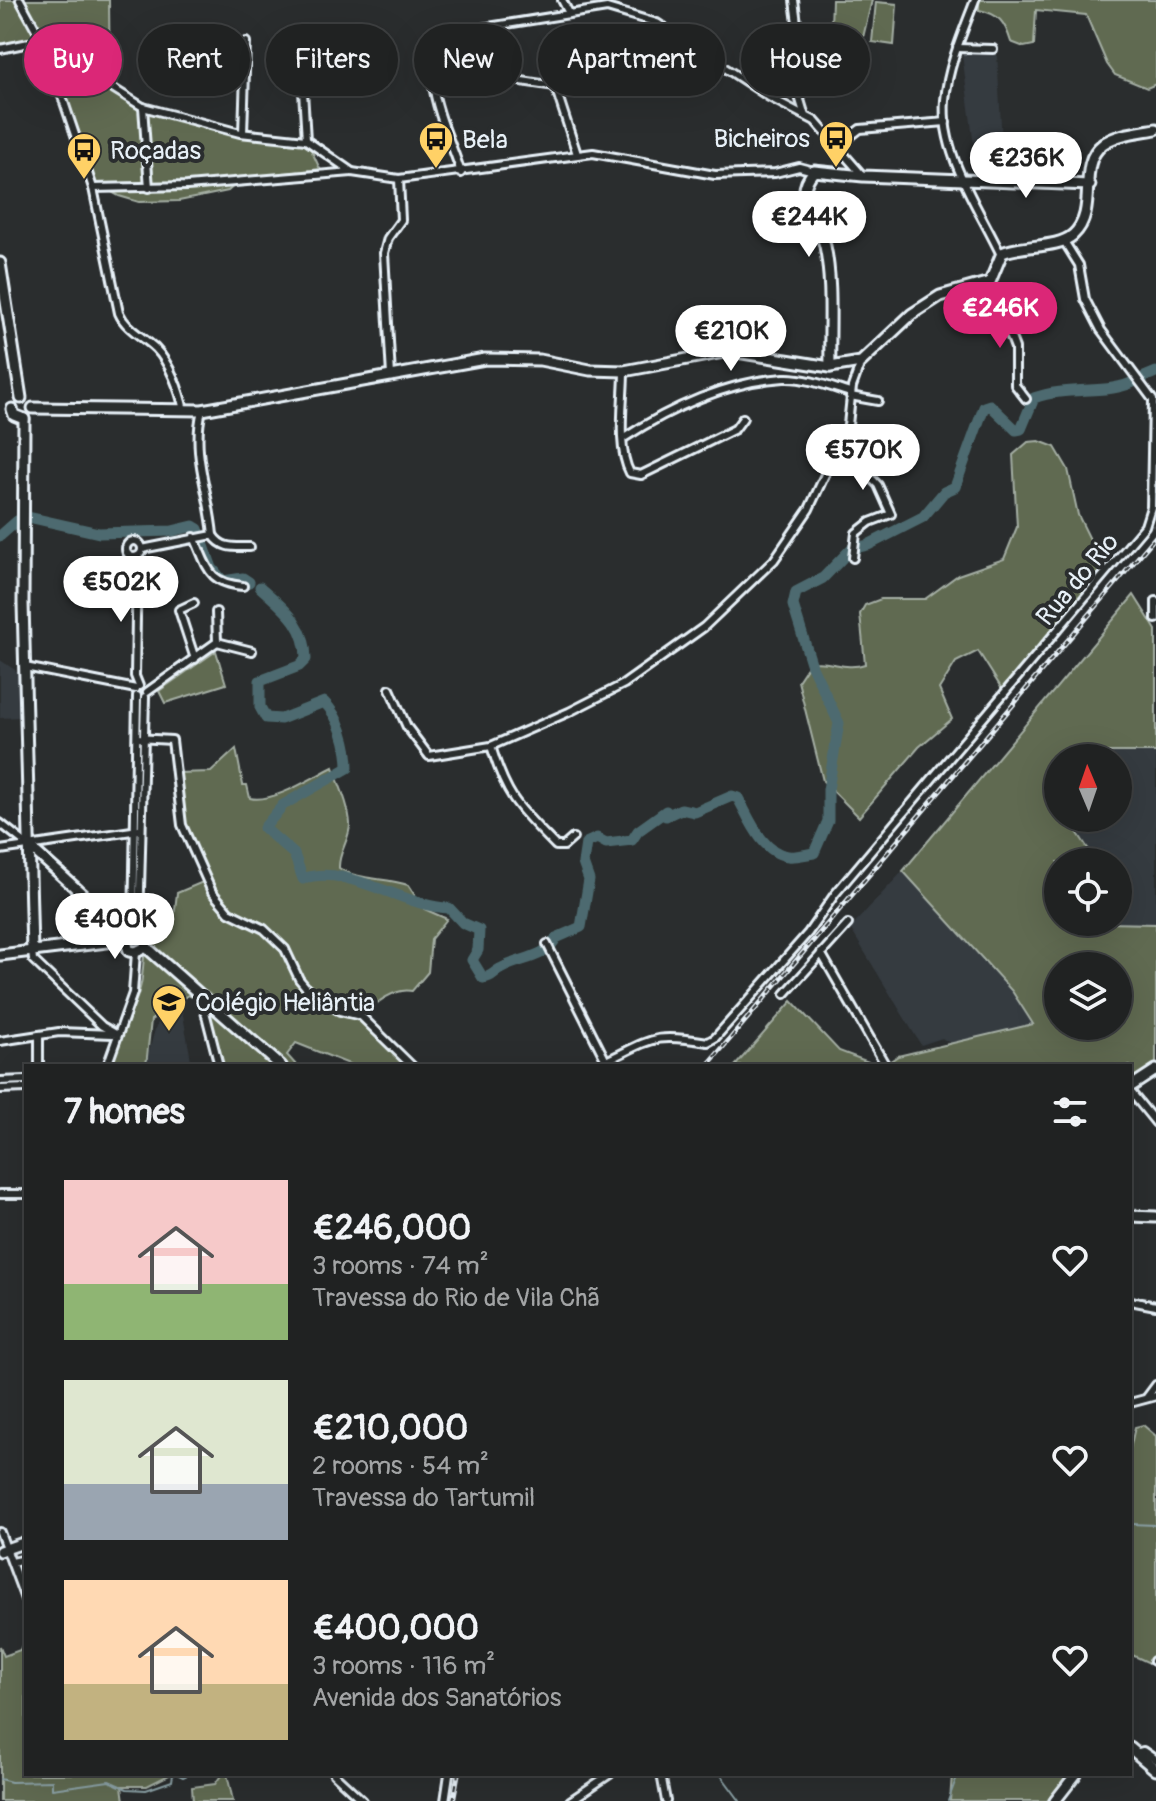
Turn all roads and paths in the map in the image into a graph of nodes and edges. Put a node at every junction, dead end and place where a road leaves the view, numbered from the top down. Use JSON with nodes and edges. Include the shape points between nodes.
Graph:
{"nodes":[{"id":1,"x":20,"y":0,"type":"edge"},
{"id":2,"x":562,"y":0,"type":"edge"},
{"id":3,"x":794,"y":0,"type":"edge"},
{"id":4,"x":975,"y":0,"type":"edge"},
{"id":5,"x":569,"y":13,"type":"junction"},
{"id":6,"x":33,"y":24,"type":"edge"},
{"id":7,"x":24,"y":44,"type":"edge"},
{"id":8,"x":957,"y":48,"type":"junction"},
{"id":9,"x":0,"y":49,"type":"edge"},
{"id":10,"x":993,"y":49,"type":"dead end"},
{"id":11,"x":522,"y":81,"type":"edge"},
{"id":12,"x":122,"y":94,"type":"edge"},
{"id":13,"x":62,"y":96,"type":"edge"},
{"id":14,"x":244,"y":96,"type":"edge"},
{"id":15,"x":303,"y":96,"type":"edge"},
{"id":16,"x":143,"y":107,"type":"junction"},
{"id":17,"x":804,"y":113,"type":"junction"},
{"id":18,"x":946,"y":122,"type":"junction"},
{"id":19,"x":1156,"y":129,"type":"edge"},
{"id":20,"x":243,"y":133,"type":"junction"},
{"id":21,"x":306,"y":140,"type":"junction"},
{"id":22,"x":839,"y":145,"type":"junction"},
{"id":23,"x":577,"y":154,"type":"junction"},
{"id":24,"x":814,"y":171,"type":"junction"},
{"id":25,"x":352,"y":172,"type":"junction"},
{"id":26,"x":461,"y":173,"type":"junction"},
{"id":27,"x":863,"y":176,"type":"junction"},
{"id":28,"x":399,"y":179,"type":"junction"},
{"id":29,"x":963,"y":181,"type":"junction"},
{"id":30,"x":1090,"y":185,"type":"junction"},
{"id":31,"x":93,"y":188,"type":"junction"},
{"id":32,"x":149,"y":188,"type":"junction"},
{"id":33,"x":1064,"y":241,"type":"junction"},
{"id":34,"x":1001,"y":255,"type":"junction"},
{"id":35,"x":0,"y":263,"type":"edge"},
{"id":36,"x":990,"y":282,"type":"junction"},
{"id":37,"x":861,"y":362,"type":"junction"},
{"id":38,"x":830,"y":367,"type":"junction"},
{"id":39,"x":624,"y":371,"type":"junction"},
{"id":40,"x":391,"y":376,"type":"junction"},
{"id":41,"x":850,"y":395,"type":"junction"},
{"id":42,"x":21,"y":398,"type":"junction"},
{"id":43,"x":1026,"y":399,"type":"dead end"},
{"id":44,"x":878,"y":401,"type":"dead end"},
{"id":45,"x":33,"y":408,"type":"junction"},
{"id":46,"x":0,"y":409,"type":"edge"},
{"id":47,"x":12,"y":409,"type":"junction"},
{"id":48,"x":202,"y":410,"type":"junction"},
{"id":49,"x":184,"y":411,"type":"junction"},
{"id":50,"x":743,"y":418,"type":"dead end"},
{"id":51,"x":24,"y":419,"type":"junction"},
{"id":52,"x":848,"y":425,"type":"junction"},
{"id":53,"x":624,"y":438,"type":"junction"},
{"id":54,"x":1151,"y":521,"type":"edge"},
{"id":55,"x":210,"y":536,"type":"junction"},
{"id":56,"x":197,"y":537,"type":"junction"},
{"id":57,"x":250,"y":547,"type":"dead end"},
{"id":58,"x":142,"y":549,"type":"junction"},
{"id":59,"x":853,"y":551,"type":"dead end"},
{"id":60,"x":137,"y":557,"type":"junction"},
{"id":61,"x":243,"y":586,"type":"dead end"},
{"id":62,"x":1156,"y":601,"type":"edge"},
{"id":63,"x":194,"y":603,"type":"dead end"},
{"id":64,"x":216,"y":612,"type":"dead end"},
{"id":65,"x":1156,"y":619,"type":"edge"},
{"id":66,"x":217,"y":642,"type":"junction"},
{"id":67,"x":252,"y":651,"type":"dead end"},
{"id":68,"x":195,"y":659,"type":"junction"},
{"id":69,"x":25,"y":667,"type":"junction"},
{"id":70,"x":390,"y":689,"type":"dead end"},
{"id":71,"x":137,"y":690,"type":"junction"},
{"id":72,"x":146,"y":694,"type":"junction"},
{"id":73,"x":140,"y":738,"type":"junction"},
{"id":74,"x":491,"y":746,"type":"junction"},
{"id":75,"x":0,"y":823,"type":"edge"},
{"id":76,"x":138,"y":830,"type":"junction"},
{"id":77,"x":573,"y":838,"type":"dead end"},
{"id":78,"x":29,"y":846,"type":"junction"},
{"id":79,"x":0,"y":850,"type":"edge"},
{"id":80,"x":848,"y":924,"type":"dead end"},
{"id":81,"x":131,"y":931,"type":"junction"},
{"id":82,"x":548,"y":946,"type":"dead end"},
{"id":83,"x":141,"y":950,"type":"junction"},
{"id":84,"x":32,"y":952,"type":"junction"},
{"id":85,"x":821,"y":953,"type":"junction"},
{"id":86,"x":0,"y":955,"type":"edge"},
{"id":87,"x":785,"y":994,"type":"dead end"},
{"id":88,"x":201,"y":996,"type":"junction"},
{"id":89,"x":116,"y":1034,"type":"junction"},
{"id":90,"x":39,"y":1035,"type":"junction"},
{"id":91,"x":0,"y":1041,"type":"edge"},
{"id":92,"x":39,"y":1064,"type":"edge"},
{"id":93,"x":108,"y":1064,"type":"edge"},
{"id":94,"x":218,"y":1064,"type":"edge"},
{"id":95,"x":279,"y":1064,"type":"edge"},
{"id":96,"x":410,"y":1064,"type":"edge"},
{"id":97,"x":605,"y":1064,"type":"edge"},
{"id":98,"x":885,"y":1064,"type":"edge"},
{"id":99,"x":1156,"y":1070,"type":"edge"},
{"id":100,"x":24,"y":1080,"type":"edge"},
{"id":101,"x":0,"y":1081,"type":"edge"},
{"id":102,"x":24,"y":1088,"type":"edge"},
{"id":103,"x":1132,"y":1088,"type":"edge"},
{"id":104,"x":0,"y":1089,"type":"edge"},
{"id":105,"x":1132,"y":1092,"type":"edge"},
{"id":106,"x":1156,"y":1123,"type":"edge"},
{"id":107,"x":0,"y":1194,"type":"edge"},
{"id":108,"x":24,"y":1194,"type":"edge"},
{"id":109,"x":0,"y":1203,"type":"edge"},
{"id":110,"x":1132,"y":1216,"type":"edge"},
{"id":111,"x":1156,"y":1217,"type":"edge"},
{"id":112,"x":1132,"y":1301,"type":"edge"},
{"id":113,"x":1156,"y":1306,"type":"edge"},
{"id":114,"x":1156,"y":1385,"type":"edge"},
{"id":115,"x":1156,"y":1396,"type":"edge"},
{"id":116,"x":1147,"y":1397,"type":"junction"},
{"id":117,"x":1132,"y":1402,"type":"edge"},
{"id":118,"x":0,"y":1532,"type":"edge"},
{"id":119,"x":24,"y":1543,"type":"edge"},
{"id":120,"x":3,"y":1550,"type":"edge"},
{"id":121,"x":24,"y":1559,"type":"edge"},
{"id":122,"x":12,"y":1562,"type":"junction"},
{"id":123,"x":24,"y":1596,"type":"edge"},
{"id":124,"x":1133,"y":1750,"type":"edge"},
{"id":125,"x":1156,"y":1760,"type":"edge"},
{"id":126,"x":1156,"y":1770,"type":"edge"},
{"id":127,"x":336,"y":1776,"type":"edge"},
{"id":128,"x":449,"y":1776,"type":"edge"},
{"id":129,"x":607,"y":1776,"type":"edge"},
{"id":130,"x":661,"y":1776,"type":"edge"},
{"id":131,"x":1074,"y":1776,"type":"edge"},
{"id":132,"x":363,"y":1801,"type":"edge"},
{"id":133,"x":445,"y":1801,"type":"edge"},
{"id":134,"x":570,"y":1801,"type":"edge"},
{"id":135,"x":666,"y":1801,"type":"edge"},
{"id":136,"x":1055,"y":1801,"type":"edge"}],
"edges":[{"from":1,"to":6,"type":"street"},
{"from":2,"to":5,"type":"street"},
{"from":3,"to":17,"type":"street","via":[[795,83]]},
{"from":4,"to":8,"type":"street"},
{"from":5,"to":17,"type":"street","via":[[607,8],[657,23],[769,97]]},
{"from":5,"to":26,"type":"street","via":[[450,33],[441,40],[431,77]]},
{"from":7,"to":9,"type":"street"},
{"from":8,"to":10,"type":"street"},
{"from":8,"to":18,"type":"street","via":[[946,94]]},
{"from":11,"to":23,"type":"street","via":[[555,86]]},
{"from":12,"to":16,"type":"street"},
{"from":13,"to":31,"type":"street"},
{"from":14,"to":20,"type":"street"},
{"from":15,"to":21,"type":"street"},
{"from":16,"to":20,"type":"street"},
{"from":16,"to":32,"type":"street"},
{"from":17,"to":22,"type":"street"},
{"from":18,"to":22,"type":"street","via":[[860,129]]},
{"from":18,"to":29,"type":"street"},
{"from":19,"to":30,"type":"main road","via":[[1103,143],[1090,165]]},
{"from":20,"to":21,"type":"street"},
{"from":21,"to":25,"type":"street"},
{"from":22,"to":27,"type":"street"},
{"from":23,"to":24,"type":"street","via":[[715,175],[799,167]]},
{"from":23,"to":26,"type":"street"},
{"from":24,"to":27,"type":"main road"},
{"from":24,"to":38,"type":"main road","via":[[804,199],[826,252]]},
{"from":25,"to":28,"type":"street"},
{"from":25,"to":32,"type":"street"},
{"from":26,"to":28,"type":"street"},
{"from":27,"to":29,"type":"main road"},
{"from":28,"to":40,"type":"street","via":[[401,220],[384,253]]},
{"from":29,"to":30,"type":"main road"},
{"from":29,"to":34,"type":"street"},
{"from":30,"to":33,"type":"main road","via":[[1083,222]]},
{"from":31,"to":32,"type":"street"},
{"from":31,"to":49,"type":"street","via":[[119,313],[161,354]]},
{"from":33,"to":34,"type":"main road","via":[[1029,244]]},
{"from":33,"to":54,"type":"street","name":"Rua do Rio","via":[[1079,265],[1085,299],[1101,330],[1153,400]]},
{"from":34,"to":36,"type":"main road"},
{"from":35,"to":42,"type":"main road"},
{"from":36,"to":37,"type":"main road","via":[[925,304]]},
{"from":36,"to":43,"type":"street","via":[[1015,348],[1017,392]]},
{"from":37,"to":38,"type":"main road"},
{"from":37,"to":41,"type":"street"},
{"from":38,"to":39,"type":"main road","via":[[730,351]]},
{"from":39,"to":40,"type":"main road","via":[[513,358]]},
{"from":39,"to":53,"type":"street"},
{"from":40,"to":48,"type":"main road"},
{"from":41,"to":44,"type":"street"},
{"from":41,"to":52,"type":"street"},
{"from":41,"to":53,"type":"street","via":[[787,378],[756,382],[715,392]]},
{"from":42,"to":45,"type":"main road"},
{"from":42,"to":47,"type":"main road"},
{"from":45,"to":49,"type":"main road"},
{"from":45,"to":51,"type":"main road"},
{"from":46,"to":47,"type":"main road"},
{"from":47,"to":51,"type":"main road"},
{"from":48,"to":49,"type":"main road"},
{"from":48,"to":55,"type":"street","via":[[196,437],[209,494]]},
{"from":50,"to":53,"type":"street","via":[[735,429],[641,475],[630,473],[626,465]]},
{"from":51,"to":69,"type":"main road"},
{"from":52,"to":59,"type":"street","via":[[865,472],[878,485],[891,514],[856,533]]},
{"from":52,"to":74,"type":"street","via":[[809,509],[774,560],[704,627],[624,684]]},
{"from":54,"to":97,"type":"street","name":"Rua do Rio","via":[[715,1038],[654,1038]]},
{"from":55,"to":56,"type":"street"},
{"from":55,"to":57,"type":"street","via":[[228,547]]},
{"from":56,"to":58,"type":"street"},
{"from":56,"to":61,"type":"street","via":[[214,579]]},
{"from":58,"to":60,"type":"street"},
{"from":58,"to":60,"type":"street","via":[[138,542],[129,544],[128,554]]},
{"from":60,"to":71,"type":"street"},
{"from":62,"to":65,"type":"street"},
{"from":63,"to":68,"type":"street","via":[[179,610]]},
{"from":64,"to":66,"type":"street"},
{"from":66,"to":67,"type":"street"},
{"from":66,"to":68,"type":"street"},
{"from":68,"to":72,"type":"street"},
{"from":69,"to":71,"type":"street"},
{"from":69,"to":78,"type":"main road"},
{"from":70,"to":74,"type":"street","via":[[407,727],[429,756]]},
{"from":71,"to":72,"type":"street"},
{"from":71,"to":73,"type":"street"},
{"from":72,"to":73,"type":"street"},
{"from":73,"to":76,"type":"street"},
{"from":73,"to":96,"type":"street","via":[[172,740],[182,825],[212,892],[229,912],[264,929],[285,949],[314,997],[361,1016]]},
{"from":74,"to":77,"type":"street","via":[[520,811],[556,846]]},
{"from":75,"to":78,"type":"street"},
{"from":76,"to":78,"type":"street"},
{"from":76,"to":81,"type":"street"},
{"from":78,"to":79,"type":"street"},
{"from":78,"to":81,"type":"main road","via":[[119,927]]},
{"from":78,"to":84,"type":"main road"},
{"from":80,"to":85,"type":"street"},
{"from":81,"to":83,"type":"main road","via":[[147,936]]},
{"from":81,"to":83,"type":"main road","via":[[126,948]]},
{"from":81,"to":84,"type":"main road"},
{"from":82,"to":97,"type":"street"},
{"from":83,"to":88,"type":"main road"},
{"from":83,"to":89,"type":"street","via":[[133,993]]},
{"from":84,"to":86,"type":"main road"},
{"from":84,"to":89,"type":"street","via":[[33,960]]},
{"from":85,"to":87,"type":"street"},
{"from":85,"to":98,"type":"street"},
{"from":88,"to":94,"type":"street"},
{"from":88,"to":95,"type":"main road"},
{"from":89,"to":90,"type":"street"},
{"from":89,"to":93,"type":"street"},
{"from":90,"to":91,"type":"street"},
{"from":90,"to":92,"type":"street"},
{"from":99,"to":103,"type":"main road"},
{"from":100,"to":101,"type":"street"},
{"from":102,"to":104,"type":"street"},
{"from":105,"to":106,"type":"street"},
{"from":107,"to":108,"type":"street"},
{"from":107,"to":109,"type":"street"},
{"from":110,"to":111,"type":"main road"},
{"from":112,"to":113,"type":"street"},
{"from":114,"to":116,"type":"street"},
{"from":115,"to":116,"type":"street"},
{"from":116,"to":117,"type":"street"},
{"from":118,"to":120,"type":"street"},
{"from":119,"to":120,"type":"main road"},
{"from":120,"to":122,"type":"street"},
{"from":121,"to":122,"type":"street"},
{"from":122,"to":123,"type":"street"},
{"from":124,"to":125,"type":"street"},
{"from":124,"to":126,"type":"main road"},
{"from":127,"to":132,"type":"street"},
{"from":128,"to":133,"type":"street"},
{"from":129,"to":134,"type":"street"},
{"from":130,"to":135,"type":"street"},
{"from":131,"to":136,"type":"main road"}]}
